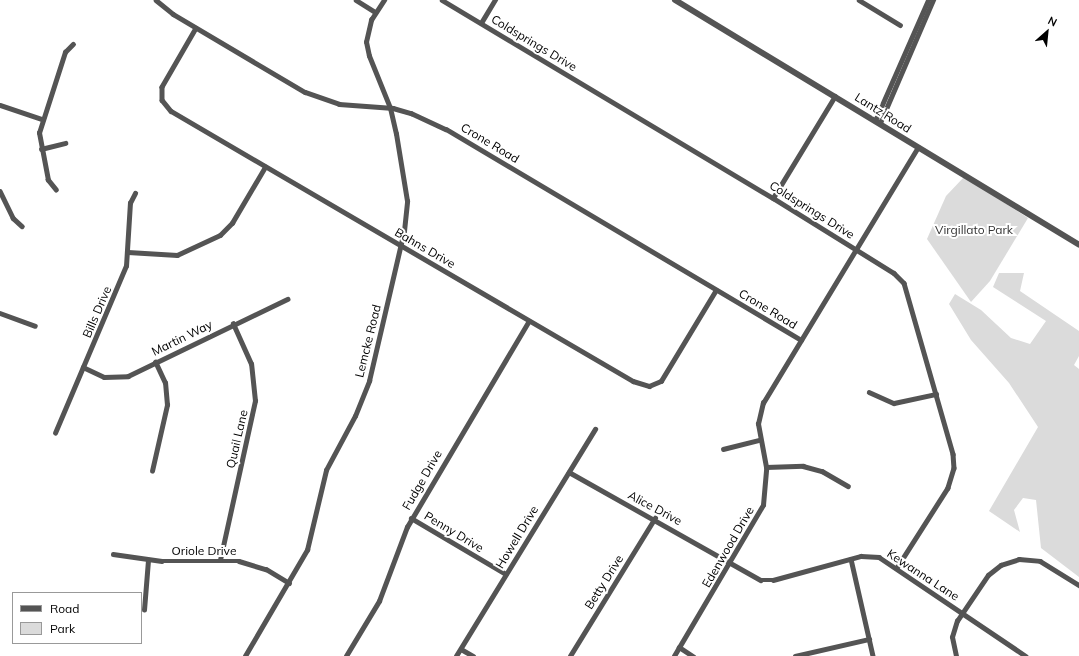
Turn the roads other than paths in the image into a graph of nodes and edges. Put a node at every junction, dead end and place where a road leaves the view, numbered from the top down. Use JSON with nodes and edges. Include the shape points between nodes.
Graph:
{"nodes":[{"id":1,"x":156,"y":0,"type":"edge"},
{"id":2,"x":356,"y":0,"type":"edge"},
{"id":3,"x":384,"y":0,"type":"edge"},
{"id":4,"x":442,"y":0,"type":"edge"},
{"id":5,"x":495,"y":0,"type":"edge"},
{"id":6,"x":675,"y":0,"type":"edge"},
{"id":7,"x":859,"y":0,"type":"edge"},
{"id":8,"x":928,"y":0,"type":"edge"},
{"id":9,"x":933,"y":0,"type":"edge"},
{"id":10,"x":375,"y":12,"type":"junction"},
{"id":11,"x":481,"y":23,"type":"junction"},
{"id":12,"x":900,"y":25,"type":"dead end"},
{"id":13,"x":196,"y":28,"type":"junction"},
{"id":14,"x":73,"y":44,"type":"dead end"},
{"id":15,"x":835,"y":96,"type":"junction"},
{"id":16,"x":0,"y":105,"type":"edge"},
{"id":17,"x":390,"y":108,"type":"junction"},
{"id":18,"x":42,"y":119,"type":"junction"},
{"id":19,"x":877,"y":122,"type":"junction"},
{"id":20,"x":65,"y":143,"type":"dead end"},
{"id":21,"x":918,"y":147,"type":"junction"},
{"id":22,"x":41,"y":149,"type":"junction"},
{"id":23,"x":265,"y":166,"type":"junction"},
{"id":24,"x":56,"y":190,"type":"dead end"},
{"id":25,"x":0,"y":191,"type":"edge"},
{"id":26,"x":135,"y":193,"type":"dead end"},
{"id":27,"x":773,"y":198,"type":"junction"},
{"id":28,"x":22,"y":226,"type":"dead end"},
{"id":29,"x":1079,"y":245,"type":"edge"},
{"id":30,"x":401,"y":246,"type":"junction"},
{"id":31,"x":856,"y":249,"type":"junction"},
{"id":32,"x":128,"y":252,"type":"junction"},
{"id":33,"x":716,"y":290,"type":"junction"},
{"id":34,"x":287,"y":299,"type":"dead end"},
{"id":35,"x":0,"y":313,"type":"edge"},
{"id":36,"x":529,"y":321,"type":"junction"},
{"id":37,"x":233,"y":324,"type":"junction"},
{"id":38,"x":35,"y":326,"type":"dead end"},
{"id":39,"x":801,"y":340,"type":"junction"},
{"id":40,"x":156,"y":362,"type":"junction"},
{"id":41,"x":83,"y":367,"type":"junction"},
{"id":42,"x":869,"y":392,"type":"dead end"},
{"id":43,"x":936,"y":394,"type":"junction"},
{"id":44,"x":596,"y":429,"type":"dead end"},
{"id":45,"x":55,"y":433,"type":"dead end"},
{"id":46,"x":760,"y":440,"type":"junction"},
{"id":47,"x":724,"y":449,"type":"dead end"},
{"id":48,"x":766,"y":467,"type":"junction"},
{"id":49,"x":152,"y":471,"type":"dead end"},
{"id":50,"x":569,"y":472,"type":"junction"},
{"id":51,"x":848,"y":486,"type":"dead end"},
{"id":52,"x":411,"y":518,"type":"junction"},
{"id":53,"x":655,"y":518,"type":"junction"},
{"id":54,"x":113,"y":554,"type":"dead end"},
{"id":55,"x":851,"y":559,"type":"junction"},
{"id":56,"x":148,"y":560,"type":"junction"},
{"id":57,"x":220,"y":560,"type":"junction"},
{"id":58,"x":730,"y":563,"type":"junction"},
{"id":59,"x":897,"y":568,"type":"junction"},
{"id":60,"x":506,"y":574,"type":"junction"},
{"id":61,"x":289,"y":583,"type":"junction"},
{"id":62,"x":1079,"y":585,"type":"edge"},
{"id":63,"x":144,"y":610,"type":"dead end"},
{"id":64,"x":962,"y":613,"type":"junction"},
{"id":65,"x":869,"y":639,"type":"junction"},
{"id":66,"x":679,"y":647,"type":"junction"},
{"id":67,"x":461,"y":649,"type":"junction"},
{"id":68,"x":245,"y":656,"type":"edge"},
{"id":69,"x":346,"y":656,"type":"edge"},
{"id":70,"x":456,"y":656,"type":"edge"},
{"id":71,"x":472,"y":656,"type":"edge"},
{"id":72,"x":570,"y":656,"type":"edge"},
{"id":73,"x":674,"y":656,"type":"edge"},
{"id":74,"x":693,"y":656,"type":"edge"},
{"id":75,"x":795,"y":656,"type":"edge"},
{"id":76,"x":873,"y":656,"type":"edge"},
{"id":77,"x":956,"y":656,"type":"edge"},
{"id":78,"x":1026,"y":656,"type":"edge"}],
"edges":[{"from":1,"to":13,"type":"street","name":"Crone Road"},
{"from":2,"to":10,"type":"street"},
{"from":3,"to":10,"type":"street"},
{"from":4,"to":11,"type":"street","name":"Coldsprings Drive"},
{"from":5,"to":11,"type":"street"},
{"from":6,"to":15,"type":"street","name":"Lantz Road"},
{"from":7,"to":12,"type":"street"},
{"from":8,"to":19,"type":"street"},
{"from":9,"to":19,"type":"street"},
{"from":10,"to":17,"type":"street","name":"Lemcke Road","via":[[367,30],[367,51]]},
{"from":11,"to":27,"type":"street","name":"Coldsprings Drive"},
{"from":13,"to":17,"type":"street","name":"Crone Road","via":[[313,96],[339,104]]},
{"from":13,"to":23,"type":"street","name":"Bahns Drive","via":[[164,82],[163,103],[174,114]]},
{"from":14,"to":18,"type":"street","via":[[65,52]]},
{"from":15,"to":19,"type":"street","name":"Lantz Road"},
{"from":15,"to":27,"type":"street"},
{"from":16,"to":18,"type":"street"},
{"from":17,"to":30,"type":"street","name":"Lemcke Road","via":[[407,201]]},
{"from":17,"to":33,"type":"street","name":"Crone Road","via":[[411,113],[446,129]]},
{"from":18,"to":22,"type":"street","via":[[39,134]]},
{"from":19,"to":21,"type":"street","name":"Lantz Road"},
{"from":20,"to":22,"type":"street"},
{"from":21,"to":29,"type":"street","name":"Lantz Road"},
{"from":21,"to":31,"type":"street","name":"Edenwood Drive"},
{"from":22,"to":24,"type":"street","via":[[48,180]]},
{"from":23,"to":30,"type":"street","name":"Bahns Drive"},
{"from":23,"to":32,"type":"street","via":[[232,223],[220,235],[177,255]]},
{"from":25,"to":28,"type":"street","via":[[13,218]]},
{"from":26,"to":32,"type":"street","name":"Bills Drive","via":[[130,203]]},
{"from":27,"to":31,"type":"street","name":"Coldsprings Drive"},
{"from":30,"to":36,"type":"street","name":"Bahns Drive"},
{"from":30,"to":61,"type":"street","name":"Lemcke Road","via":[[366,391],[326,470],[311,538]]},
{"from":31,"to":39,"type":"street","name":"Edenwood Drive"},
{"from":31,"to":43,"type":"street","name":"Coldsprings Drive","via":[[894,273],[907,288]]},
{"from":32,"to":41,"type":"street","name":"Bills Drive","via":[[121,279]]},
{"from":33,"to":36,"type":"street","name":"Bahns Drive","via":[[670,368],[661,380],[651,386],[633,381]]},
{"from":33,"to":39,"type":"street","name":"Crone Road"},
{"from":34,"to":37,"type":"street","name":"Martin Way"},
{"from":35,"to":38,"type":"street"},
{"from":36,"to":52,"type":"street","name":"Fudge Drive"},
{"from":37,"to":40,"type":"street","name":"Martin Way"},
{"from":37,"to":57,"type":"street","name":"Quail Lane","via":[[251,364],[255,401]]},
{"from":39,"to":46,"type":"street","name":"Edenwood Drive","via":[[761,407],[758,424]]},
{"from":40,"to":41,"type":"street","name":"Martin Way","via":[[118,378],[99,376]]},
{"from":40,"to":49,"type":"street","via":[[165,383],[167,405]]},
{"from":41,"to":45,"type":"street","name":"Bills Drive"},
{"from":42,"to":43,"type":"street","via":[[894,404]]},
{"from":43,"to":59,"type":"street","name":"Coldsprings Drive","via":[[953,454],[953,475]]},
{"from":44,"to":50,"type":"street","name":"Howell Drive"},
{"from":46,"to":47,"type":"street"},
{"from":46,"to":48,"type":"street","name":"Edenwood Drive"},
{"from":48,"to":51,"type":"street","via":[[803,466],[822,471]]},
{"from":48,"to":58,"type":"street","name":"Edenwood Drive","via":[[763,505]]},
{"from":50,"to":53,"type":"street","name":"Alice Drive"},
{"from":50,"to":60,"type":"street","name":"Howell Drive"},
{"from":52,"to":60,"type":"street","name":"Penny Drive"},
{"from":52,"to":69,"type":"street","name":"Fudge Drive","via":[[398,544],[379,601]]},
{"from":53,"to":58,"type":"street","name":"Alice Drive"},
{"from":53,"to":72,"type":"street","name":"Betty Drive"},
{"from":54,"to":56,"type":"street","name":"Oriole Drive"},
{"from":55,"to":58,"type":"street","name":"Kewanna Lane","via":[[769,580],[754,578]]},
{"from":55,"to":59,"type":"street","name":"Kewanna Lane","via":[[875,556]]},
{"from":55,"to":65,"type":"street"},
{"from":56,"to":57,"type":"street","name":"Oriole Drive"},
{"from":56,"to":63,"type":"street"},
{"from":57,"to":61,"type":"street","name":"Oriole Drive","via":[[256,565]]},
{"from":58,"to":66,"type":"street","name":"Edenwood Drive"},
{"from":59,"to":64,"type":"street","name":"Kewanna Lane"},
{"from":60,"to":67,"type":"street","name":"Howell Drive"},
{"from":61,"to":68,"type":"street","name":"Lemcke Road"},
{"from":62,"to":64,"type":"street","via":[[1045,563],[1019,559],[996,568]]},
{"from":64,"to":77,"type":"street","via":[[953,630]]},
{"from":64,"to":78,"type":"street","name":"Kewanna Lane"},
{"from":65,"to":75,"type":"street"},
{"from":65,"to":76,"type":"street"},
{"from":66,"to":73,"type":"street","name":"Edenwood Drive"},
{"from":66,"to":74,"type":"street"},
{"from":67,"to":70,"type":"street","name":"Howell Drive"},
{"from":67,"to":71,"type":"street"}]}
